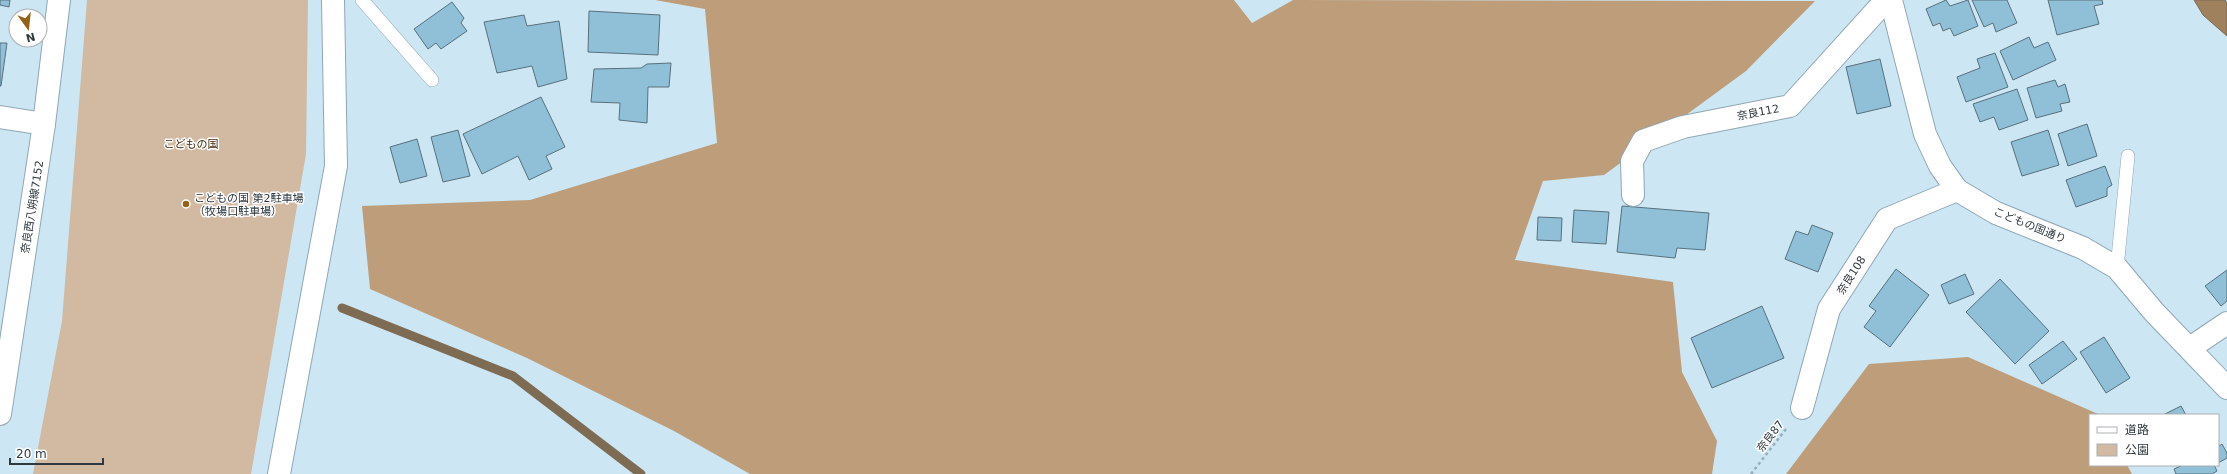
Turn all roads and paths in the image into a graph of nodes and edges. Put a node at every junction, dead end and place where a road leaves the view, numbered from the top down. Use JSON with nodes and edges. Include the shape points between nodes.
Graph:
{"nodes":[{"id":1,"x":59,"y":0,"type":"edge"},
{"id":2,"x":333,"y":0,"type":"edge"},
{"id":3,"x":362,"y":0,"type":"edge"},
{"id":4,"x":1886,"y":0,"type":"edge"},
{"id":5,"x":1890,"y":0,"type":"edge"},
{"id":6,"x":432,"y":80,"type":"dead end"},
{"id":7,"x":0,"y":117,"type":"edge"},
{"id":8,"x":44,"y":124,"type":"junction"},
{"id":9,"x":2128,"y":156,"type":"dead end"},
{"id":10,"x":1958,"y":190,"type":"junction"},
{"id":11,"x":1633,"y":195,"type":"dead end"},
{"id":12,"x":2117,"y":268,"type":"junction"},
{"id":13,"x":2227,"y":323,"type":"edge"},
{"id":14,"x":2190,"y":348,"type":"junction"},
{"id":15,"x":2227,"y":388,"type":"edge"},
{"id":16,"x":1802,"y":408,"type":"joint"},
{"id":17,"x":0,"y":414,"type":"edge"},
{"id":18,"x":279,"y":474,"type":"edge"},
{"id":19,"x":1751,"y":474,"type":"edge"}],
"edges":[{"from":1,"to":8,"type":"street","name":"奈良西八朔線7152"},
{"from":2,"to":18,"type":"street","via":[[336,166]]},
{"from":3,"to":6,"type":"lane"},
{"from":4,"to":11,"type":"street","name":"奈良112","via":[[1790,106],[1683,127],[1644,141],[1632,161]]},
{"from":5,"to":10,"type":"street","name":"こどもの国通り","via":[[1925,134],[1940,166]]},
{"from":7,"to":8,"type":"street"},
{"from":8,"to":17,"type":"street","name":"奈良西八朔線7152"},
{"from":9,"to":12,"type":"lane"},
{"from":10,"to":12,"type":"street","name":"こどもの国通り","via":[[1996,213],[2083,248]]},
{"from":10,"to":16,"type":"street","name":"奈良108","via":[[1887,219],[1829,309]]},
{"from":12,"to":14,"type":"street","name":"こどもの国通り","via":[[2154,312]]},
{"from":13,"to":14,"type":"street"},
{"from":14,"to":15,"type":"street","name":"こどもの国通り"},
{"from":16,"to":19,"type":"path","name":"奈良87"}]}
